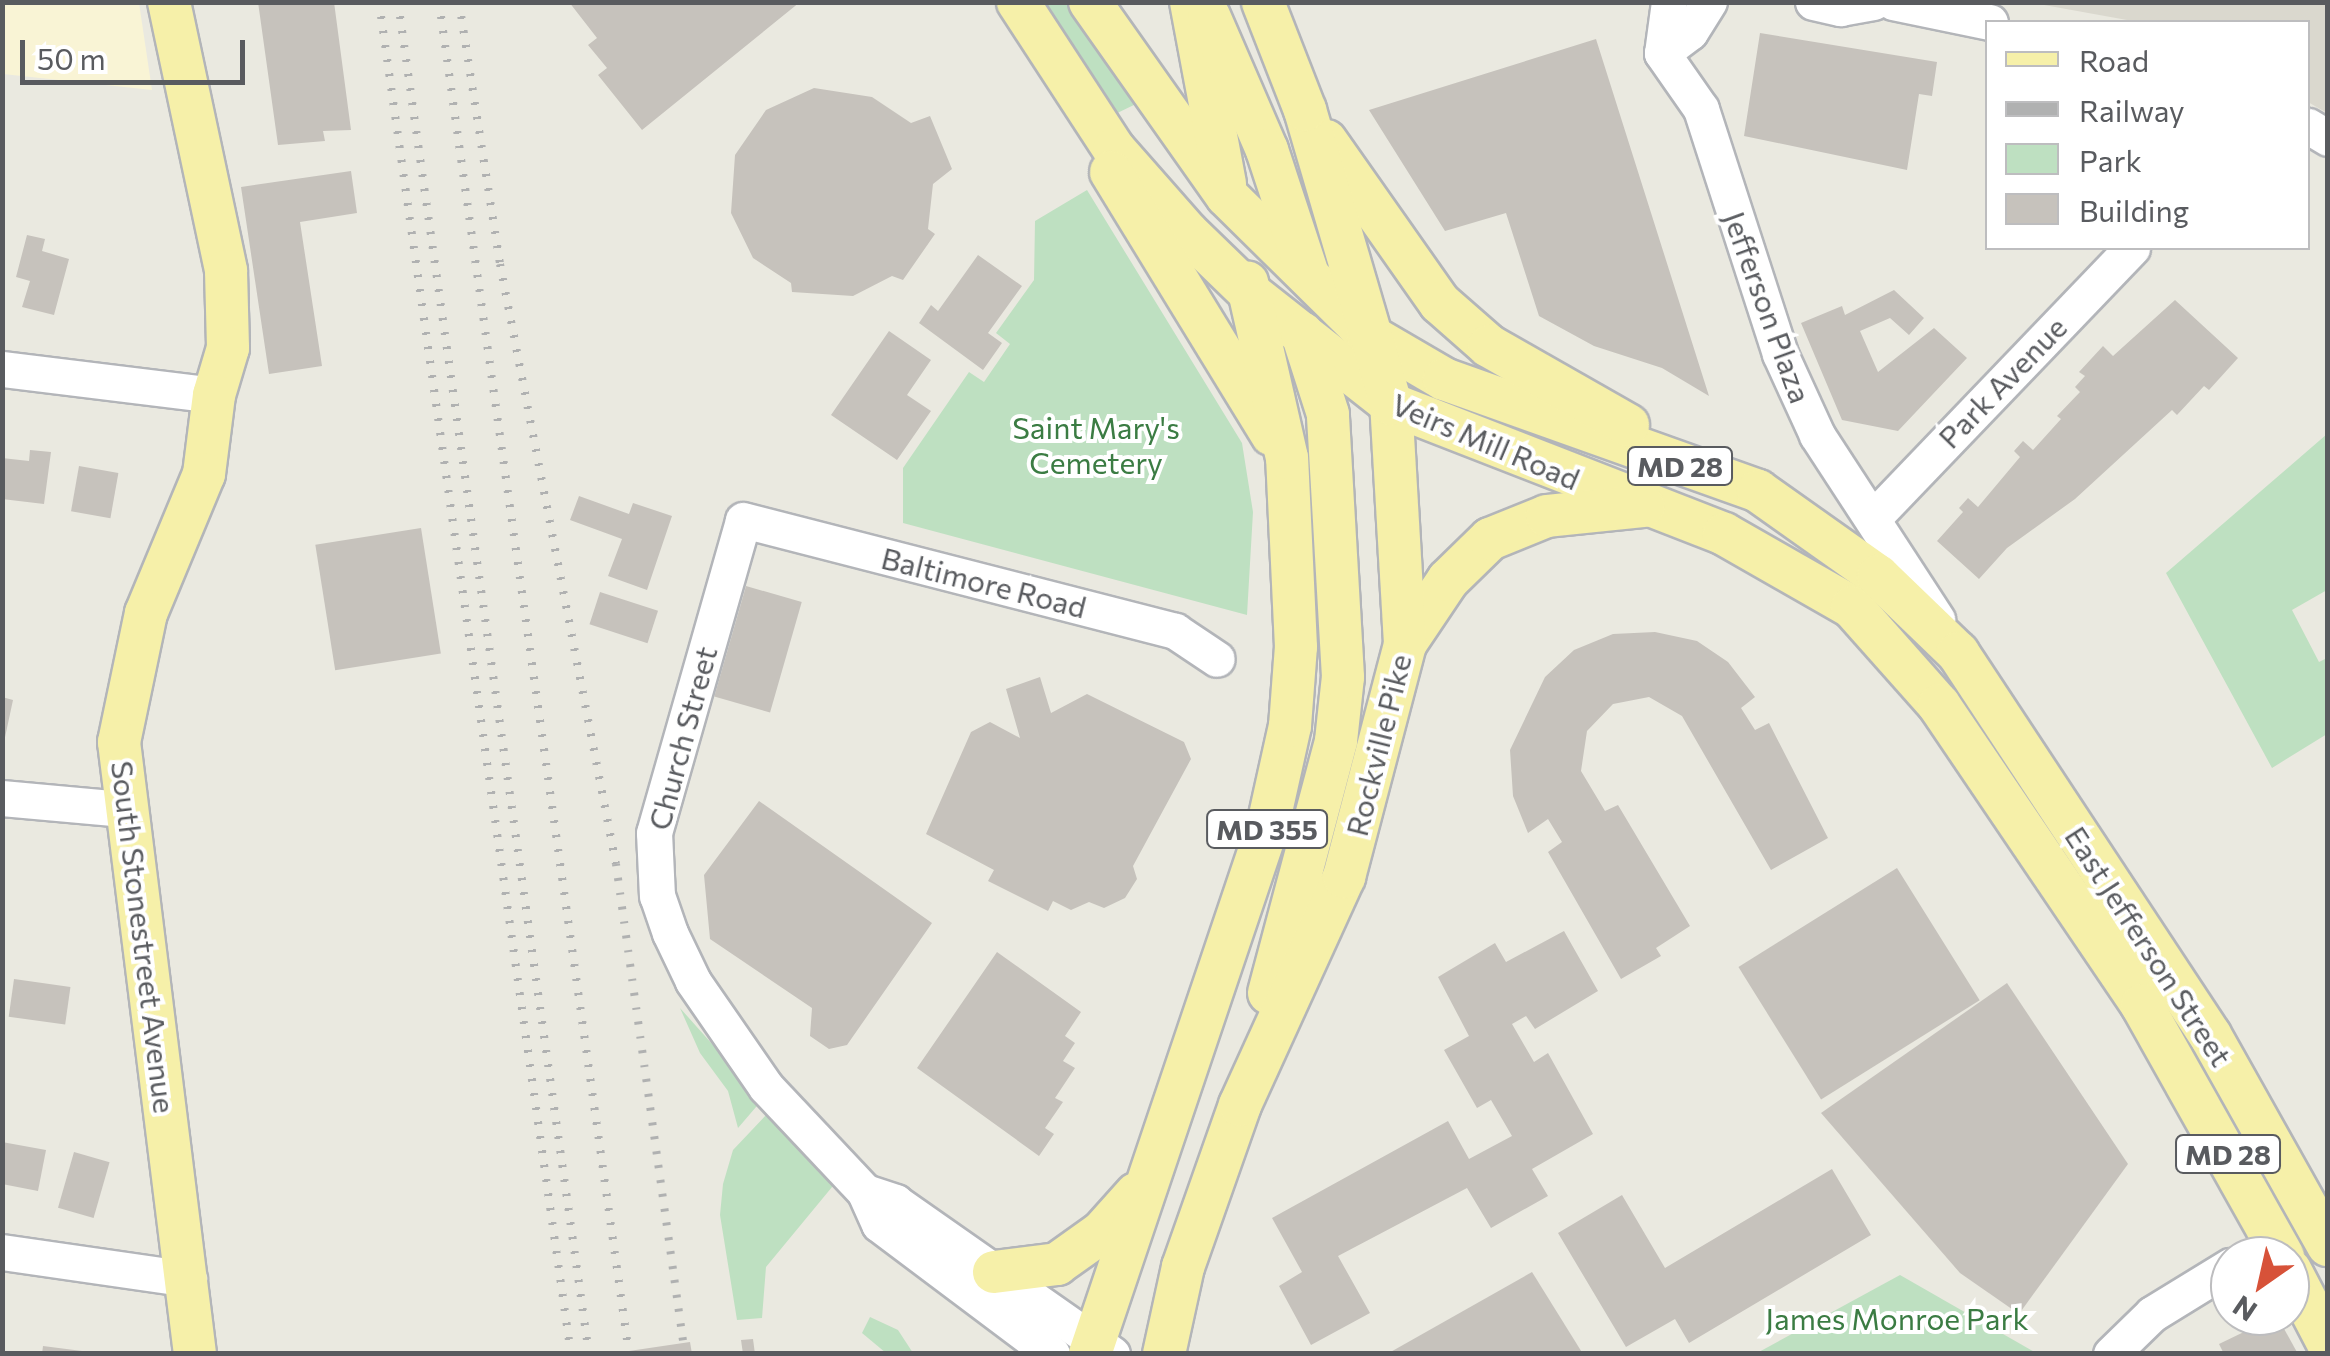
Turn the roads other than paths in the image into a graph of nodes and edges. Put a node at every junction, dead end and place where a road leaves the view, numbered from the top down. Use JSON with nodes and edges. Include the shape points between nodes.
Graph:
{"nodes":[{"id":1,"x":169,"y":2,"type":"edge"},
{"id":2,"x":1090,"y":2,"type":"edge"},
{"id":3,"x":1191,"y":2,"type":"edge"},
{"id":4,"x":1202,"y":2,"type":"edge"},
{"id":5,"x":1263,"y":2,"type":"edge"},
{"id":6,"x":1669,"y":2,"type":"edge"},
{"id":7,"x":1709,"y":2,"type":"edge"},
{"id":8,"x":1813,"y":2,"type":"edge"},
{"id":9,"x":1873,"y":2,"type":"edge"},
{"id":10,"x":1893,"y":2,"type":"edge"},
{"id":11,"x":1028,"y":18,"type":"edge"},
{"id":12,"x":1985,"y":21,"type":"edge"},
{"id":13,"x":1662,"y":53,"type":"junction"},
{"id":14,"x":1305,"y":110,"type":"junction"},
{"id":15,"x":1227,"y":196,"type":"junction"},
{"id":16,"x":2130,"y":250,"type":"edge"},
{"id":17,"x":1308,"y":277,"type":"junction"},
{"id":18,"x":1250,"y":292,"type":"junction"},
{"id":19,"x":1367,"y":334,"type":"junction"},
{"id":20,"x":1304,"y":338,"type":"junction"},
{"id":21,"x":2,"y":369,"type":"edge"},
{"id":22,"x":214,"y":394,"type":"junction"},
{"id":23,"x":1391,"y":404,"type":"junction"},
{"id":24,"x":1287,"y":458,"type":"junction"},
{"id":25,"x":1758,"y":491,"type":"junction"},
{"id":26,"x":1643,"y":506,"type":"junction"},
{"id":27,"x":1874,"y":517,"type":"junction"},
{"id":28,"x":743,"y":520,"type":"joint"},
{"id":29,"x":1405,"y":644,"type":"junction"},
{"id":30,"x":1958,"y":654,"type":"junction"},
{"id":31,"x":1217,"y":659,"type":"dead end"},
{"id":32,"x":1939,"y":705,"type":"joint"},
{"id":33,"x":2,"y":798,"type":"edge"},
{"id":34,"x":124,"y":809,"type":"junction"},
{"id":35,"x":1240,"y":1104,"type":"junction"},
{"id":36,"x":1147,"y":1183,"type":"junction"},
{"id":37,"x":865,"y":1192,"type":"junction"},
{"id":38,"x":2323,"y":1223,"type":"edge"},
{"id":39,"x":2263,"y":1236,"type":"edge"},
{"id":40,"x":2,"y":1252,"type":"edge"},
{"id":41,"x":994,"y":1272,"type":"junction"},
{"id":42,"x":2210,"y":1278,"type":"edge"},
{"id":43,"x":189,"y":1279,"type":"junction"},
{"id":44,"x":2310,"y":1314,"type":"edge"},
{"id":45,"x":2328,"y":1343,"type":"edge"},
{"id":46,"x":1098,"y":1348,"type":"edge"},
{"id":47,"x":196,"y":1354,"type":"edge"},
{"id":48,"x":1052,"y":1354,"type":"edge"},
{"id":49,"x":1164,"y":1354,"type":"edge"},
{"id":50,"x":2112,"y":1354,"type":"edge"}],
"edges":[{"from":1,"to":22,"type":"main road","name":"South Stonestreet Avenue","via":[[226,271],[228,348]]},
{"from":2,"to":15,"type":"main road","name":"Veirs Mill Road","number":"MD 28"},
{"from":3,"to":15,"type":"main road","number":"MD 355"},
{"from":4,"to":17,"type":"main road","via":[[1268,150]]},
{"from":5,"to":14,"type":"main road","name":"Rockville Pike","number":"MD 355"},
{"from":6,"to":13,"type":"street"},
{"from":7,"to":13,"type":"street","via":[[1690,32]]},
{"from":8,"to":9,"type":"street","via":[[1840,8]]},
{"from":10,"to":12,"type":"street"},
{"from":11,"to":18,"type":"main road","name":"Veirs Mill Road","number":"MD 28","via":[[1114,149]]},
{"from":11,"to":24,"type":"main road","via":[[1134,216]]},
{"from":13,"to":27,"type":"street","name":"Jefferson Plaza","via":[[1701,109],[1806,415]]},
{"from":14,"to":19,"type":"main road","name":"Rockville Pike","number":"MD 355"},
{"from":14,"to":25,"type":"main road","via":[[1398,250],[1440,303],[1489,346]]},
{"from":15,"to":17,"type":"main road","name":"Veirs Mill Road","number":"MD 28"},
{"from":15,"to":18,"type":"main road","number":"MD 355"},
{"from":15,"to":20,"type":"main road"},
{"from":16,"to":27,"type":"street","name":"Park Avenue"},
{"from":17,"to":19,"type":"main road","name":"Veirs Mill Road","number":"MD 28"},
{"from":17,"to":23,"type":"main road"},
{"from":18,"to":20,"type":"main road","name":"Veirs Mill Road","number":"MD 28"},
{"from":18,"to":24,"type":"main road","number":"MD 355"},
{"from":19,"to":23,"type":"main road","name":"Rockville Pike","number":"MD 355"},
{"from":19,"to":25,"type":"main road","name":"Veirs Mill Road","number":"MD 28","via":[[1444,379]]},
{"from":20,"to":23,"type":"main road","name":"Veirs Mill Road","number":"MD 28"},
{"from":20,"to":35,"type":"main road","via":[[1330,433],[1343,677],[1336,741]]},
{"from":21,"to":22,"type":"street"},
{"from":22,"to":34,"type":"main road","name":"South Stonestreet Avenue","via":[[204,474],[146,613],[129,675],[119,742]]},
{"from":23,"to":26,"type":"main road","name":"Veirs Mill Road","number":"MD 28"},
{"from":23,"to":29,"type":"main road","name":"Rockville Pike","number":"MD 355"},
{"from":24,"to":36,"type":"main road","number":"MD 355","via":[[1296,647],[1290,726],[1268,824]]},
{"from":25,"to":30,"type":"main road","name":"Veirs Mill Road","number":"MD 28","via":[[1878,576]]},
{"from":26,"to":29,"type":"main road","via":[[1547,516],[1490,540],[1448,580]]},
{"from":26,"to":32,"type":"main road","name":"Veirs Mill Road","number":"MD 28","via":[[1724,534],[1852,607]]},
{"from":27,"to":30,"type":"street","name":"Jefferson Plaza"},
{"from":28,"to":31,"type":"street","name":"Baltimore Road","via":[[1176,631]]},
{"from":28,"to":37,"type":"street","name":"Church Street","via":[[654,832],[657,896],[693,981],[734,1042],[766,1087]]},
{"from":29,"to":35,"type":"main road","name":"Rockville Pike","number":"MD 355","via":[[1344,876]]},
{"from":30,"to":38,"type":"main road","name":"East Jefferson Street","number":"MD 28","via":[[2210,1035]]},
{"from":32,"to":39,"type":"main road","name":"East Jefferson Street","number":"MD 28","via":[[2142,1006]]},
{"from":33,"to":34,"type":"street"},
{"from":34,"to":43,"type":"main road","name":"South Stonestreet Avenue"},
{"from":35,"to":49,"type":"main road","name":"Rockville Pike","number":"MD 355","via":[[1183,1266]]},
{"from":36,"to":41,"type":"main road","via":[[1102,1232],[1057,1264]]},
{"from":36,"to":46,"type":"main road","number":"MD 355"},
{"from":37,"to":41,"type":"street","name":"Church Street","via":[[894,1202]]},
{"from":37,"to":48,"type":"street","name":"Church Street","via":[[879,1224],[921,1261]]},
{"from":40,"to":43,"type":"street"},
{"from":41,"to":46,"type":"street","name":"Church Street"},
{"from":42,"to":50,"type":"street","via":[[2152,1314]]},
{"from":43,"to":47,"type":"main road","name":"South Stonestreet Avenue"},
{"from":44,"to":45,"type":"main road","name":"East Jefferson Street","number":"MD 28"}]}
